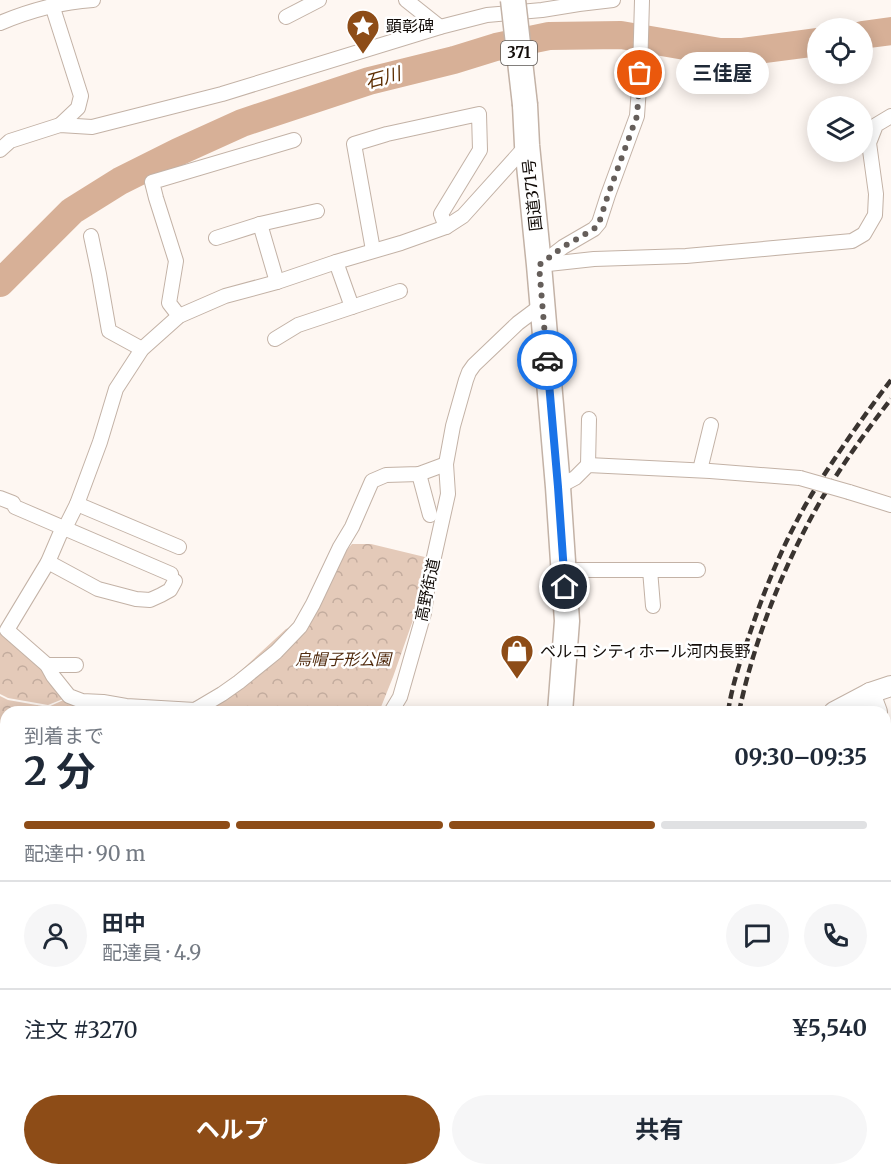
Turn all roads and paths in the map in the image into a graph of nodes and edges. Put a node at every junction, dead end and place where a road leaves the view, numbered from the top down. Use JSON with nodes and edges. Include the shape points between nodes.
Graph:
{"nodes":[{"id":1,"x":93,"y":0,"type":"edge"},
{"id":2,"x":319,"y":0,"type":"edge"},
{"id":3,"x":513,"y":0,"type":"edge"},
{"id":4,"x":613,"y":0,"type":"edge"},
{"id":5,"x":642,"y":0,"type":"edge"},
{"id":6,"x":411,"y":1,"type":"edge"},
{"id":7,"x":52,"y":5,"type":"junction"},
{"id":8,"x":286,"y":17,"type":"dead end"},
{"id":9,"x":0,"y":23,"type":"edge"},
{"id":10,"x":440,"y":27,"type":"junction"},
{"id":11,"x":891,"y":116,"type":"edge"},
{"id":12,"x":60,"y":125,"type":"junction"},
{"id":13,"x":294,"y":140,"type":"dead end"},
{"id":14,"x":527,"y":145,"type":"junction"},
{"id":15,"x":0,"y":150,"type":"edge"},
{"id":16,"x":317,"y":211,"type":"dead end"},
{"id":17,"x":260,"y":224,"type":"junction"},
{"id":18,"x":446,"y":227,"type":"junction"},
{"id":19,"x":91,"y":236,"type":"dead end"},
{"id":20,"x":216,"y":238,"type":"dead end"},
{"id":21,"x":373,"y":250,"type":"junction"},
{"id":22,"x":336,"y":262,"type":"junction"},
{"id":23,"x":539,"y":265,"type":"junction"},
{"id":24,"x":277,"y":282,"type":"junction"},
{"id":25,"x":400,"y":291,"type":"dead end"},
{"id":26,"x":542,"y":305,"type":"junction"},
{"id":27,"x":352,"y":307,"type":"junction"},
{"id":28,"x":179,"y":316,"type":"junction"},
{"id":29,"x":275,"y":339,"type":"dead end"},
{"id":30,"x":142,"y":349,"type":"junction"},
{"id":31,"x":589,"y":419,"type":"dead end"},
{"id":32,"x":711,"y":425,"type":"dead end"},
{"id":33,"x":446,"y":464,"type":"junction"},
{"id":34,"x":588,"y":465,"type":"junction"},
{"id":35,"x":700,"y":470,"type":"junction"},
{"id":36,"x":419,"y":474,"type":"junction"},
{"id":37,"x":558,"y":487,"type":"junction"},
{"id":38,"x":0,"y":498,"type":"edge"},
{"id":39,"x":78,"y":504,"type":"junction"},
{"id":40,"x":891,"y":505,"type":"edge"},
{"id":41,"x":430,"y":515,"type":"dead end"},
{"id":42,"x":65,"y":528,"type":"junction"},
{"id":43,"x":179,"y":547,"type":"dead end"},
{"id":44,"x":48,"y":562,"type":"junction"},
{"id":45,"x":564,"y":570,"type":"junction"},
{"id":46,"x":650,"y":570,"type":"junction"},
{"id":47,"x":698,"y":570,"type":"dead end"},
{"id":48,"x":653,"y":606,"type":"dead end"},
{"id":49,"x":3,"y":629,"type":"edge"},
{"id":50,"x":47,"y":665,"type":"junction"},
{"id":51,"x":76,"y":665,"type":"dead end"},
{"id":52,"x":891,"y":686,"type":"edge"},
{"id":53,"x":870,"y":693,"type":"junction"},
{"id":54,"x":126,"y":706,"type":"edge"},
{"id":55,"x":202,"y":706,"type":"edge"},
{"id":56,"x":395,"y":706,"type":"edge"},
{"id":57,"x":560,"y":706,"type":"edge"},
{"id":58,"x":845,"y":706,"type":"edge"},
{"id":59,"x":875,"y":706,"type":"edge"}],
"edges":[{"from":1,"to":7,"type":"street"},
{"from":2,"to":8,"type":"street"},
{"from":3,"to":14,"type":"highway","name":"国道371号","number":"371","bridge":true},
{"from":4,"to":10,"type":"street","via":[[487,15]]},
{"from":5,"to":23,"type":"street","via":[[637,116],[599,223]]},
{"from":6,"to":10,"type":"street"},
{"from":7,"to":9,"type":"street"},
{"from":7,"to":12,"type":"street","via":[[81,96],[78,108]]},
{"from":10,"to":12,"type":"street","via":[[222,94],[92,127]]},
{"from":11,"to":23,"type":"street","via":[[876,125],[868,143],[876,194],[875,215],[864,234],[852,241]]},
{"from":12,"to":15,"type":"street","via":[[10,141]]},
{"from":13,"to":28,"type":"street","via":[[152,182],[176,261],[169,303]]},
{"from":14,"to":18,"type":"street","via":[[463,216]]},
{"from":14,"to":23,"type":"highway","name":"国道371号","number":"371"},
{"from":16,"to":17,"type":"street"},
{"from":17,"to":20,"type":"street"},
{"from":17,"to":24,"type":"street"},
{"from":18,"to":21,"type":"street"},
{"from":18,"to":21,"type":"street","via":[[441,214],[480,150],[479,114],[354,144]]},
{"from":19,"to":30,"type":"street","via":[[109,331]]},
{"from":21,"to":22,"type":"street"},
{"from":22,"to":24,"type":"street"},
{"from":22,"to":27,"type":"street"},
{"from":23,"to":26,"type":"highway","name":"国道371号","number":"371"},
{"from":24,"to":28,"type":"street","via":[[225,296]]},
{"from":25,"to":27,"type":"street"},
{"from":26,"to":33,"type":"street","name":"高野街道","via":[[469,372]]},
{"from":26,"to":37,"type":"highway","name":"国道371号","number":"371"},
{"from":27,"to":29,"type":"street","via":[[298,325]]},
{"from":28,"to":30,"type":"street"},
{"from":30,"to":39,"type":"street","via":[[116,388]]},
{"from":31,"to":34,"type":"street"},
{"from":32,"to":35,"type":"street"},
{"from":33,"to":36,"type":"street"},
{"from":33,"to":56,"type":"street","name":"高野街道","via":[[448,494],[424,613]]},
{"from":34,"to":35,"type":"street"},
{"from":34,"to":37,"type":"street"},
{"from":35,"to":40,"type":"street","bridge":true,"via":[[800,478]]},
{"from":36,"to":41,"type":"street"},
{"from":36,"to":55,"type":"street","via":[[386,475],[372,481],[300,627],[258,667]]},
{"from":37,"to":45,"type":"highway","name":"国道371号","number":"371"},
{"from":38,"to":42,"type":"street"},
{"from":39,"to":42,"type":"street"},
{"from":39,"to":43,"type":"street"},
{"from":42,"to":44,"type":"street"},
{"from":42,"to":44,"type":"street","via":[[173,577],[170,590],[150,600],[136,599],[98,589]]},
{"from":44,"to":49,"type":"street"},
{"from":45,"to":46,"type":"street"},
{"from":45,"to":57,"type":"highway","name":"国道371号","number":"371","via":[[567,621]]},
{"from":46,"to":47,"type":"street"},
{"from":46,"to":48,"type":"street"},
{"from":49,"to":50,"type":"street"},
{"from":50,"to":51,"type":"street"},
{"from":50,"to":54,"type":"street","via":[[69,696]]},
{"from":52,"to":53,"type":"street"},
{"from":53,"to":58,"type":"street"},
{"from":53,"to":59,"type":"street"}]}
